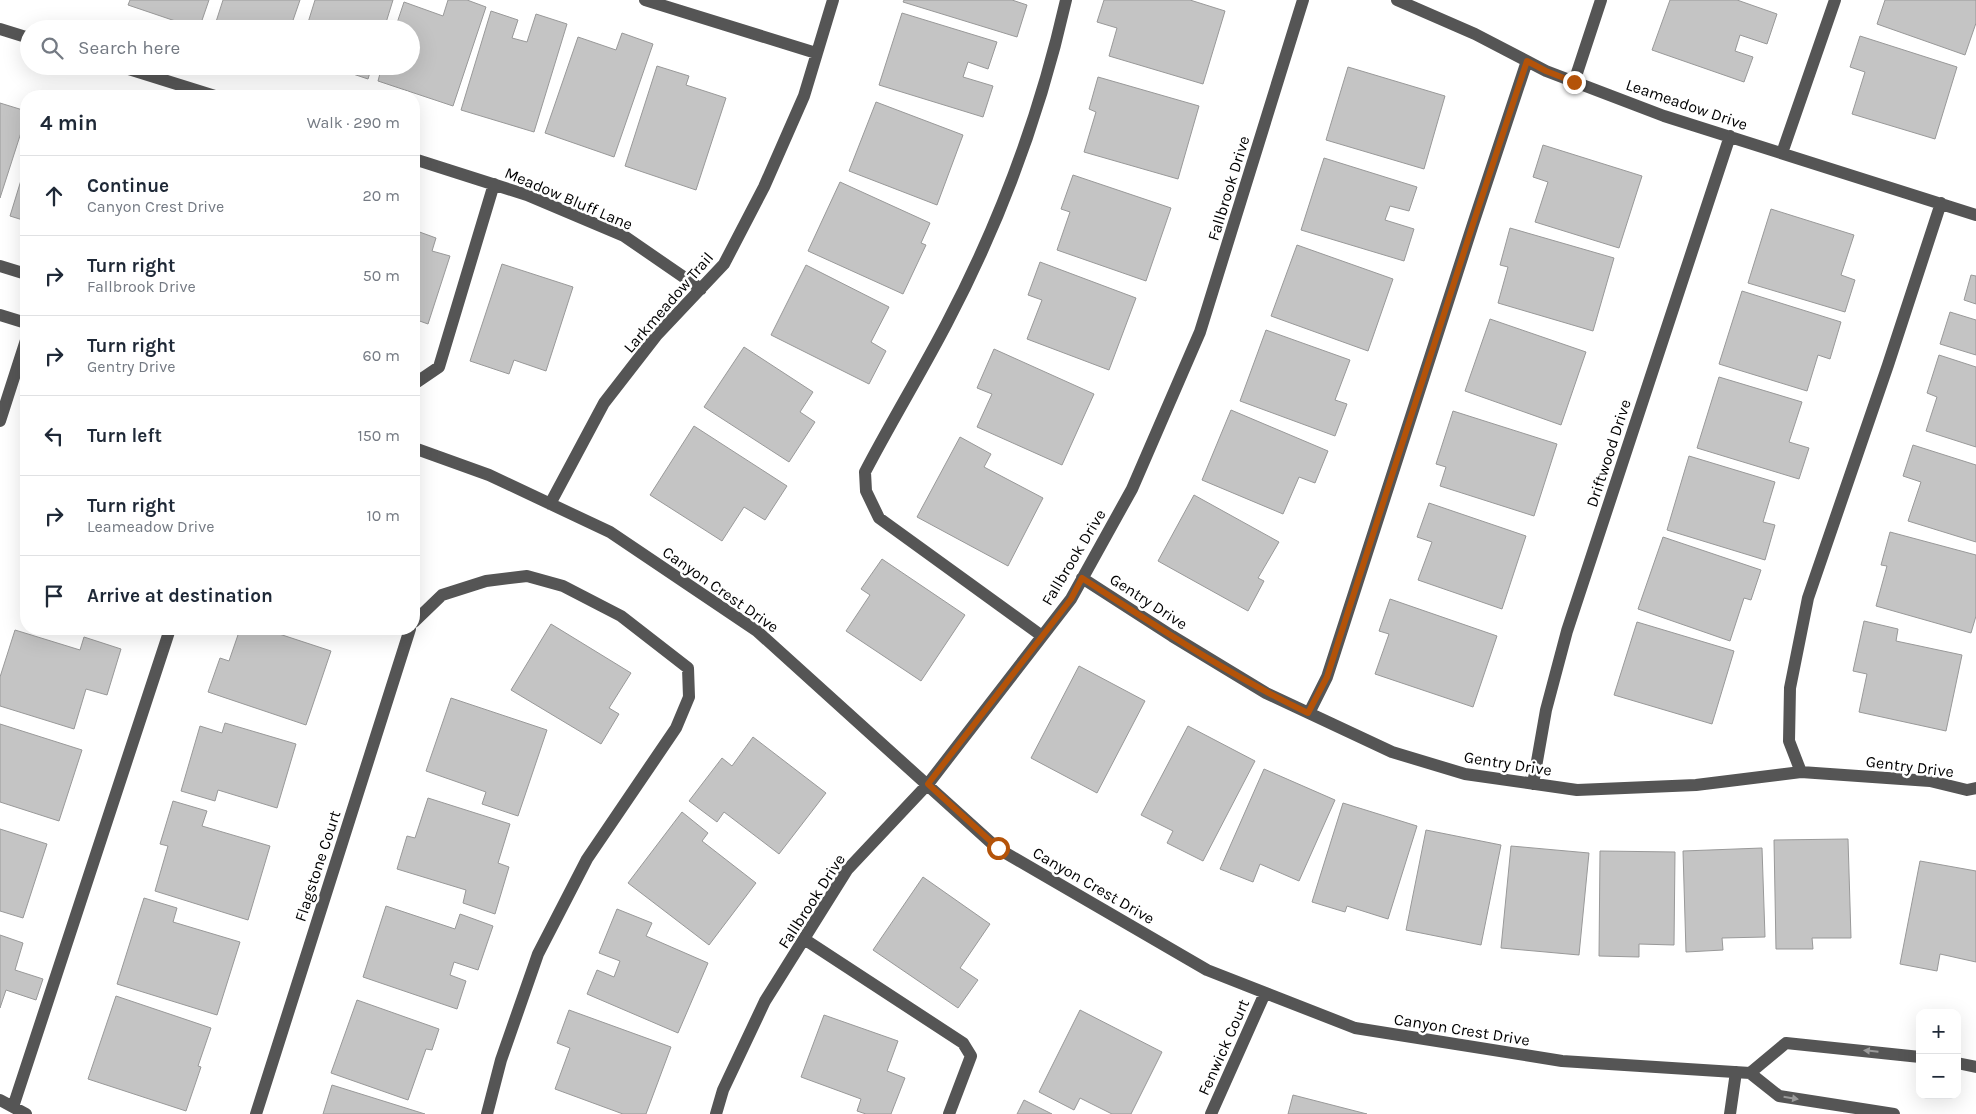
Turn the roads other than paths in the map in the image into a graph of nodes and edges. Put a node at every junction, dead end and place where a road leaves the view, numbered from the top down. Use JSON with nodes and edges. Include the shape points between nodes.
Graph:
{"nodes":[{"id":1,"x":645,"y":0,"type":"edge"},
{"id":2,"x":833,"y":0,"type":"edge"},
{"id":3,"x":1066,"y":0,"type":"edge"},
{"id":4,"x":1303,"y":0,"type":"edge"},
{"id":5,"x":1396,"y":0,"type":"edge"},
{"id":6,"x":1601,"y":0,"type":"edge"},
{"id":7,"x":1835,"y":0,"type":"edge"},
{"id":8,"x":0,"y":29,"type":"edge"},
{"id":9,"x":20,"y":35,"type":"edge"},
{"id":10,"x":816,"y":53,"type":"junction"},
{"id":11,"x":1527,"y":61,"type":"junction"},
{"id":12,"x":148,"y":75,"type":"edge"},
{"id":13,"x":1574,"y":82,"type":"junction"},
{"id":14,"x":196,"y":90,"type":"edge"},
{"id":15,"x":1730,"y":136,"type":"junction"},
{"id":16,"x":1782,"y":154,"type":"junction"},
{"id":17,"x":420,"y":161,"type":"edge"},
{"id":18,"x":494,"y":184,"type":"junction"},
{"id":19,"x":1941,"y":203,"type":"junction"},
{"id":20,"x":1976,"y":215,"type":"edge"},
{"id":21,"x":0,"y":266,"type":"edge"},
{"id":22,"x":20,"y":272,"type":"edge"},
{"id":23,"x":700,"y":289,"type":"junction"},
{"id":24,"x":0,"y":315,"type":"edge"},
{"id":25,"x":20,"y":322,"type":"edge"},
{"id":26,"x":20,"y":359,"type":"edge"},
{"id":27,"x":420,"y":380,"type":"edge"},
{"id":28,"x":0,"y":421,"type":"edge"},
{"id":29,"x":420,"y":450,"type":"edge"},
{"id":30,"x":550,"y":504,"type":"junction"},
{"id":31,"x":1082,"y":578,"type":"junction"},
{"id":32,"x":420,"y":616,"type":"edge"},
{"id":33,"x":168,"y":635,"type":"edge"},
{"id":34,"x":408,"y":635,"type":"edge"},
{"id":35,"x":1042,"y":636,"type":"junction"},
{"id":36,"x":1308,"y":713,"type":"junction"},
{"id":37,"x":1802,"y":772,"type":"junction"},
{"id":38,"x":928,"y":784,"type":"junction"},
{"id":39,"x":1533,"y":784,"type":"junction"},
{"id":40,"x":1976,"y":788,"type":"edge"},
{"id":41,"x":804,"y":939,"type":"junction"},
{"id":42,"x":1265,"y":993,"type":"junction"},
{"id":43,"x":1916,"y":1057,"type":"edge"},
{"id":44,"x":1961,"y":1064,"type":"edge"},
{"id":45,"x":1976,"y":1067,"type":"edge"},
{"id":46,"x":1736,"y":1072,"type":"junction"},
{"id":47,"x":1750,"y":1073,"type":"junction"},
{"id":48,"x":0,"y":1100,"type":"edge"},
{"id":49,"x":13,"y":1107,"type":"junction"},
{"id":50,"x":26,"y":1114,"type":"edge"},
{"id":51,"x":256,"y":1114,"type":"edge"},
{"id":52,"x":487,"y":1114,"type":"edge"},
{"id":53,"x":716,"y":1114,"type":"edge"},
{"id":54,"x":949,"y":1114,"type":"edge"},
{"id":55,"x":1211,"y":1114,"type":"edge"},
{"id":56,"x":1730,"y":1114,"type":"edge"},
{"id":57,"x":1894,"y":1114,"type":"edge"}],
"edges":[{"from":1,"to":10,"type":"street"},
{"from":2,"to":10,"type":"street","name":"Larkmeadow Trail"},
{"from":3,"to":35,"type":"street","via":[[1023,149],[988,238],[947,322],[865,472],[866,491],[879,518]]},
{"from":4,"to":31,"type":"street","name":"Fallbrook Drive","via":[[1200,332],[1132,489]]},
{"from":5,"to":11,"type":"street","name":"Leameadow Drive","via":[[1475,34]]},
{"from":6,"to":13,"type":"street"},
{"from":7,"to":16,"type":"street"},
{"from":8,"to":9,"type":"street"},
{"from":10,"to":23,"type":"street","name":"Larkmeadow Trail","via":[[804,96],[764,187],[724,264]]},
{"from":11,"to":13,"type":"street","name":"Leameadow Drive"},
{"from":11,"to":36,"type":"street","via":[[1327,677]]},
{"from":12,"to":14,"type":"street"},
{"from":13,"to":15,"type":"street","name":"Leameadow Drive","via":[[1664,116]]},
{"from":15,"to":16,"type":"street","name":"Leameadow Drive"},
{"from":15,"to":39,"type":"street","name":"Driftwood Drive","via":[[1567,631],[1546,710]]},
{"from":16,"to":19,"type":"street","name":"Leameadow Drive"},
{"from":17,"to":18,"type":"street","name":"Meadow Bluff Lane"},
{"from":18,"to":23,"type":"street","name":"Meadow Bluff Lane","via":[[624,236]]},
{"from":18,"to":27,"type":"street","via":[[439,367]]},
{"from":19,"to":20,"type":"street","name":"Leameadow Drive"},
{"from":19,"to":37,"type":"street","via":[[1808,598],[1790,688],[1789,741]]},
{"from":21,"to":22,"type":"street"},
{"from":23,"to":30,"type":"street","name":"Larkmeadow Trail","via":[[656,336],[604,403]]},
{"from":24,"to":25,"type":"street"},
{"from":26,"to":28,"type":"street"},
{"from":29,"to":30,"type":"street","name":"Canyon Crest Drive","via":[[489,475]]},
{"from":30,"to":38,"type":"street","name":"Canyon Crest Drive","via":[[610,532],[757,632]]},
{"from":31,"to":35,"type":"street","name":"Fallbrook Drive","via":[[1071,599]]},
{"from":31,"to":36,"type":"street","name":"Gentry Drive","via":[[1172,636]]},
{"from":32,"to":52,"type":"street","via":[[442,595],[486,582],[527,576],[562,586],[621,616],[688,668],[689,697],[676,728],[587,859],[538,954],[501,1060]]},
{"from":33,"to":49,"type":"street"},
{"from":34,"to":51,"type":"street","name":"Flagstone Court"},
{"from":35,"to":38,"type":"street","name":"Fallbrook Drive"},
{"from":36,"to":39,"type":"street","name":"Gentry Drive","via":[[1392,752],[1465,774]]},
{"from":37,"to":39,"type":"street","name":"Gentry Drive","via":[[1696,785],[1578,790]]},
{"from":37,"to":40,"type":"street","name":"Gentry Drive","via":[[1930,781],[1967,790]]},
{"from":38,"to":41,"type":"street","name":"Fallbrook Drive","via":[[847,870]]},
{"from":38,"to":42,"type":"street","name":"Canyon Crest Drive","via":[[998,848],[1207,970]]},
{"from":41,"to":53,"type":"street","name":"Fallbrook Drive","via":[[765,1001],[723,1090]]},
{"from":41,"to":54,"type":"street","via":[[963,1043],[971,1056]]},
{"from":42,"to":46,"type":"street","name":"Canyon Crest Drive","via":[[1355,1028],[1562,1061]]},
{"from":42,"to":55,"type":"street","name":"Fenwick Court"},
{"from":43,"to":47,"type":"street","one_way":true,"via":[[1786,1043]]},
{"from":44,"to":45,"type":"street"},
{"from":46,"to":47,"type":"street","name":"Canyon Crest Drive"},
{"from":46,"to":56,"type":"street"},
{"from":47,"to":57,"type":"street","one_way":true,"via":[[1779,1096]]},
{"from":48,"to":49,"type":"street"},
{"from":49,"to":50,"type":"street"}]}
